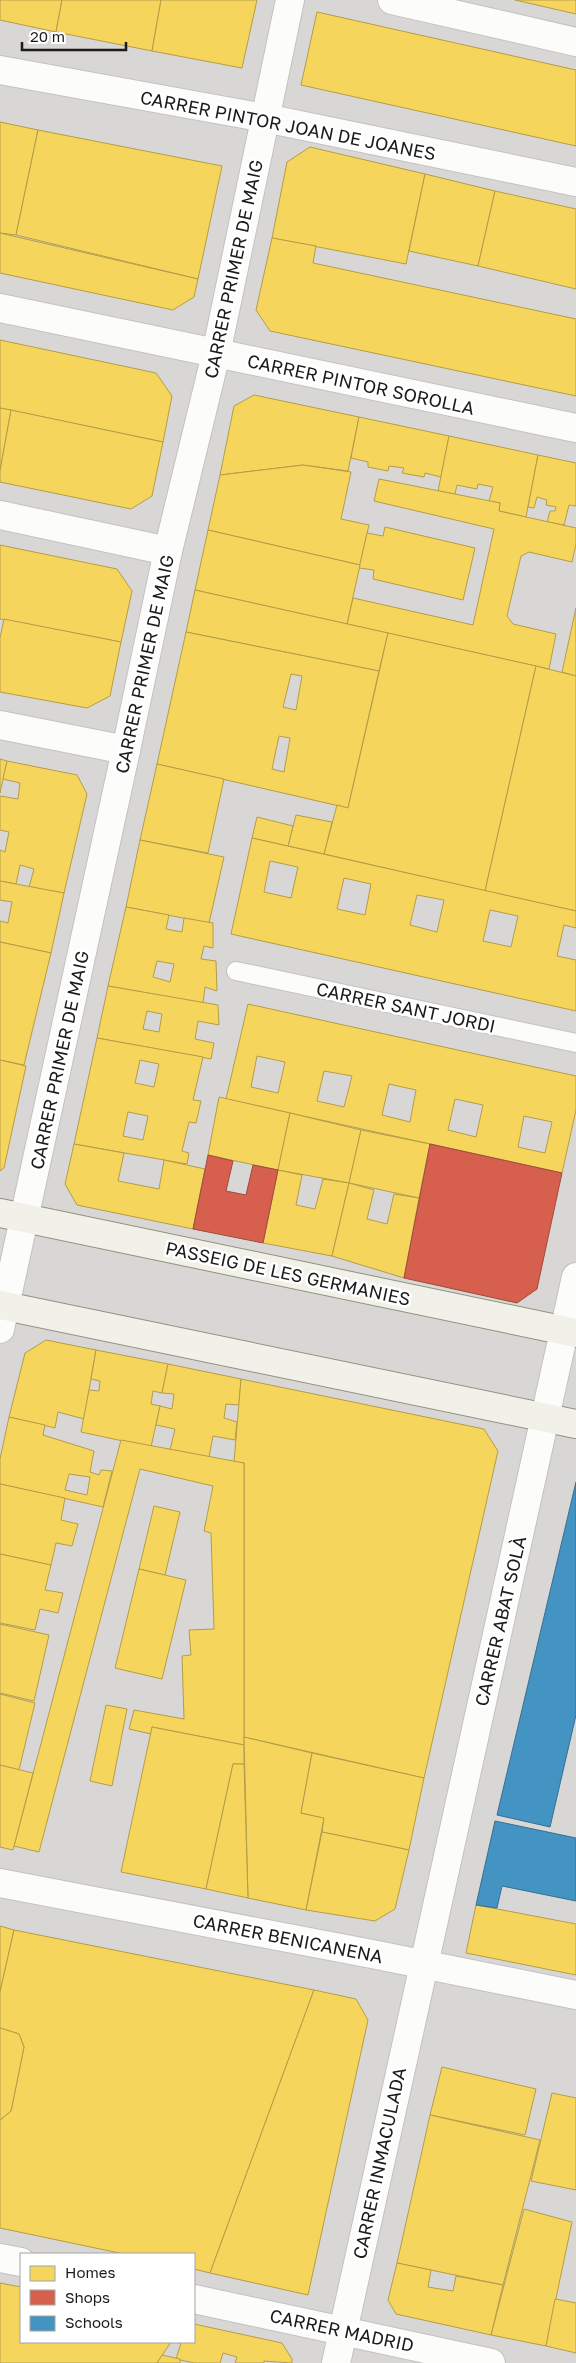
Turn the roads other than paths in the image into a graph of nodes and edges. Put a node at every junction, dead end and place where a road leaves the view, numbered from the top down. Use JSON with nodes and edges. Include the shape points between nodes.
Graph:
{"nodes":[{"id":1,"x":290,"y":0,"type":"edge"},
{"id":2,"x":392,"y":0,"type":"edge"},
{"id":3,"x":576,"y":42,"type":"edge"},
{"id":4,"x":0,"y":70,"type":"edge"},
{"id":5,"x":265,"y":118,"type":"junction"},
{"id":6,"x":576,"y":182,"type":"edge"},
{"id":7,"x":0,"y":308,"type":"edge"},
{"id":8,"x":216,"y":354,"type":"junction"},
{"id":9,"x":576,"y":428,"type":"edge"},
{"id":10,"x":0,"y":515,"type":"edge"},
{"id":11,"x":168,"y":551,"type":"junction"},
{"id":12,"x":0,"y":726,"type":"edge"},
{"id":13,"x":126,"y":750,"type":"junction"},
{"id":14,"x":236,"y":971,"type":"dead end"},
{"id":15,"x":576,"y":1043,"type":"edge"},
{"id":16,"x":12,"y":1216,"type":"edge"},
{"id":17,"x":576,"y":1277,"type":"edge"},
{"id":18,"x":2,"y":1313,"type":"edge"},
{"id":19,"x":571,"y":1332,"type":"edge"},
{"id":20,"x":546,"y":1418,"type":"junction"},
{"id":21,"x":576,"y":1424,"type":"edge"},
{"id":22,"x":0,"y":1883,"type":"edge"},
{"id":23,"x":423,"y":1964,"type":"junction"},
{"id":24,"x":576,"y":1995,"type":"edge"},
{"id":25,"x":0,"y":2258,"type":"edge"},
{"id":26,"x":20,"y":2262,"type":"edge"},
{"id":27,"x":195,"y":2298,"type":"edge"},
{"id":28,"x":343,"y":2330,"type":"junction"},
{"id":29,"x":336,"y":2363,"type":"edge"},
{"id":30,"x":491,"y":2363,"type":"edge"}],
"edges":[{"from":1,"to":5,"type":"street","name":"CARRER PRIMER DE MAIG"},
{"from":2,"to":3,"type":"street"},
{"from":4,"to":5,"type":"street","name":"CARRER PINTOR JOAN DE JOANES"},
{"from":5,"to":6,"type":"street","name":"CARRER PINTOR JOAN DE JOANES"},
{"from":5,"to":8,"type":"street","name":"CARRER PRIMER DE MAIG"},
{"from":7,"to":8,"type":"street","name":"CARRER PINTOR SOROLLA"},
{"from":8,"to":9,"type":"street","name":"CARRER PINTOR SOROLLA"},
{"from":8,"to":11,"type":"street","name":"CARRER PRIMER DE MAIG"},
{"from":10,"to":11,"type":"street"},
{"from":11,"to":13,"type":"street","name":"CARRER PRIMER DE MAIG"},
{"from":12,"to":13,"type":"street"},
{"from":13,"to":16,"type":"street","name":"CARRER PRIMER DE MAIG"},
{"from":14,"to":15,"type":"lane","name":"CARRER SANT JORDI"},
{"from":16,"to":18,"type":"street","name":"CARRER PRIMER DE MAIG"},
{"from":16,"to":19,"type":"street","name":"PASSEIG DE LES GERMANIES"},
{"from":17,"to":19,"type":"street","name":"CARRER ABAT SOLÀ"},
{"from":18,"to":20,"type":"street"},
{"from":19,"to":20,"type":"street","name":"CARRER ABAT SOLÀ"},
{"from":20,"to":21,"type":"street"},
{"from":20,"to":23,"type":"street","name":"CARRER ABAT SOLÀ"},
{"from":22,"to":23,"type":"street","name":"CARRER BENICANENA"},
{"from":23,"to":24,"type":"street","name":"CARRER BENICANENA"},
{"from":23,"to":28,"type":"street","name":"CARRER INMACULADA"},
{"from":25,"to":26,"type":"street"},
{"from":27,"to":28,"type":"street","name":"CARRER MADRID"},
{"from":28,"to":29,"type":"street","name":"CARRER INMACULADA"},
{"from":28,"to":30,"type":"street","name":"CARRER MADRID"}]}
